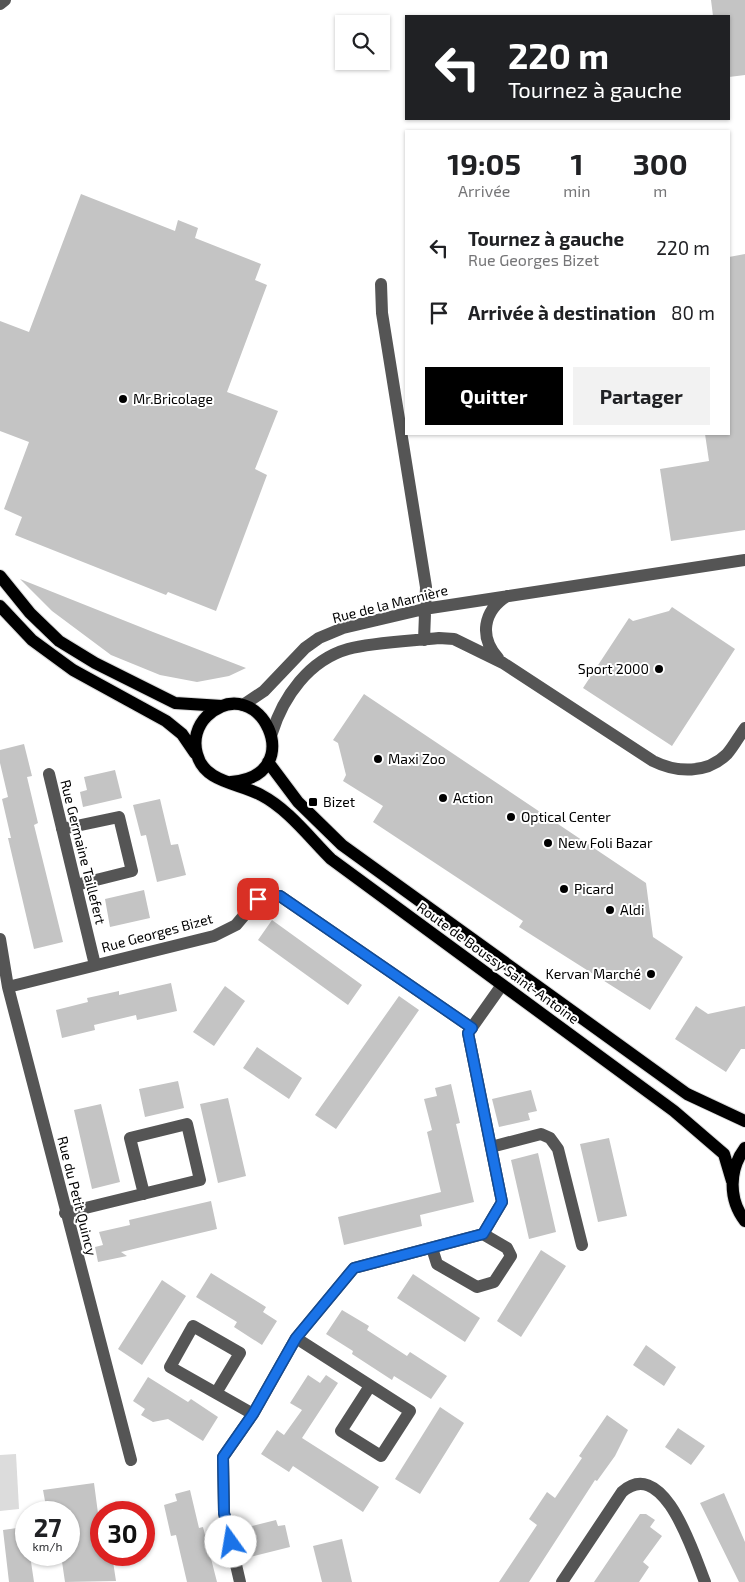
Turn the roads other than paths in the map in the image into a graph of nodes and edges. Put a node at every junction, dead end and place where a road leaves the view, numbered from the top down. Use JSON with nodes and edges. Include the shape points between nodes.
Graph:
{"nodes":[{"id":1,"x":5,"y":0,"type":"edge"},
{"id":2,"x":0,"y":4,"type":"edge"},
{"id":3,"x":381,"y":284,"type":"dead end"},
{"id":4,"x":745,"y":560,"type":"edge"},
{"id":5,"x":0,"y":576,"type":"edge"},
{"id":6,"x":510,"y":594,"type":"junction"},
{"id":7,"x":424,"y":609,"type":"junction"},
{"id":8,"x":1,"y":610,"type":"edge"},
{"id":9,"x":424,"y":640,"type":"junction"},
{"id":10,"x":503,"y":663,"type":"junction"},
{"id":11,"x":243,"y":705,"type":"junction"},
{"id":12,"x":222,"y":706,"type":"junction"},
{"id":13,"x":745,"y":728,"type":"edge"},
{"id":14,"x":272,"y":733,"type":"junction"},
{"id":15,"x":197,"y":756,"type":"junction"},
{"id":16,"x":268,"y":762,"type":"junction"},
{"id":17,"x":49,"y":774,"type":"dead end"},
{"id":18,"x":231,"y":782,"type":"junction"},
{"id":19,"x":62,"y":829,"type":"junction"},
{"id":20,"x":76,"y":885,"type":"junction"},
{"id":21,"x":0,"y":939,"type":"edge"},
{"id":22,"x":95,"y":965,"type":"junction"},
{"id":23,"x":502,"y":985,"type":"junction"},
{"id":24,"x":8,"y":987,"type":"junction"},
{"id":25,"x":472,"y":1028,"type":"junction"},
{"id":26,"x":745,"y":1121,"type":"edge"},
{"id":27,"x":491,"y":1147,"type":"junction"},
{"id":28,"x":745,"y":1148,"type":"edge"},
{"id":29,"x":732,"y":1181,"type":"junction"},
{"id":30,"x":144,"y":1194,"type":"junction"},
{"id":31,"x":66,"y":1213,"type":"junction"},
{"id":32,"x":745,"y":1220,"type":"edge"},
{"id":33,"x":483,"y":1234,"type":"junction"},
{"id":34,"x":582,"y":1245,"type":"dead end"},
{"id":35,"x":432,"y":1248,"type":"junction"},
{"id":36,"x":296,"y":1338,"type":"junction"},
{"id":37,"x":370,"y":1386,"type":"junction"},
{"id":38,"x":216,"y":1393,"type":"junction"},
{"id":39,"x":253,"y":1414,"type":"junction"},
{"id":40,"x":131,"y":1460,"type":"dead end"},
{"id":41,"x":240,"y":1582,"type":"edge"},
{"id":42,"x":562,"y":1582,"type":"edge"},
{"id":43,"x":705,"y":1582,"type":"edge"}],
"edges":[{"from":1,"to":2,"type":"street"},
{"from":3,"to":7,"type":"street","via":[[382,312],[426,587]]},
{"from":4,"to":6,"type":"street","name":"Rue de la Marnière"},
{"from":5,"to":12,"type":"main road","via":[[30,613],[59,641],[96,663],[175,703]]},
{"from":6,"to":7,"type":"street","name":"Rue de la Marnière"},
{"from":6,"to":10,"type":"street","via":[[498,601],[485,624],[491,650]]},
{"from":7,"to":9,"type":"street"},
{"from":7,"to":11,"type":"street","name":"Rue de la Marnière","via":[[343,628],[320,638],[305,648],[264,691]]},
{"from":8,"to":15,"type":"main road","via":[[32,640],[73,670],[166,721],[182,734]]},
{"from":9,"to":10,"type":"street","via":[[454,639]]},
{"from":9,"to":14,"type":"street","via":[[348,649],[322,661],[308,672],[283,704]]},
{"from":10,"to":13,"type":"street","via":[[668,768],[682,771],[714,763],[726,754]]},
{"from":11,"to":12,"type":"main road"},
{"from":11,"to":14,"type":"main road","via":[[261,715]]},
{"from":12,"to":15,"type":"main road","via":[[203,720],[197,730]]},
{"from":14,"to":16,"type":"main road","via":[[272,753]]},
{"from":15,"to":18,"type":"main road","via":[[211,775]]},
{"from":16,"to":18,"type":"main road","via":[[257,775]]},
{"from":16,"to":26,"type":"main road","name":"Route de Boussy Saint-Antoine","via":[[298,802],[342,845],[688,1094]]},
{"from":17,"to":19,"type":"street","name":"Rue Germaine Taillefert"},
{"from":18,"to":23,"type":"main road","name":"Route de Boussy Saint-Antoine","via":[[262,795],[287,814],[331,859]]},
{"from":19,"to":20,"type":"street","name":"Rue Germaine Taillefert"},
{"from":19,"to":20,"type":"street","via":[[119,817],[132,870]]},
{"from":20,"to":22,"type":"street","name":"Rue Germaine Taillefert"},
{"from":21,"to":24,"type":"street","name":"Rue du Petit Quincy"},
{"from":22,"to":24,"type":"street","name":"Rue Georges Bizet"},
{"from":22,"to":25,"type":"street","name":"Rue Georges Bizet","via":[[214,936],[236,925],[258,899],[280,896]]},
{"from":23,"to":25,"type":"street"},
{"from":23,"to":29,"type":"main road","name":"Route de Boussy Saint-Antoine","via":[[692,1125],[724,1154]]},
{"from":24,"to":31,"type":"street","name":"Rue du Petit Quincy"},
{"from":25,"to":27,"type":"street","via":[[468,1033]]},
{"from":27,"to":33,"type":"street","via":[[502,1202]]},
{"from":27,"to":34,"type":"street","via":[[541,1134],[550,1138],[558,1149]]},
{"from":28,"to":29,"type":"main road","via":[[734,1167]]},
{"from":29,"to":32,"type":"main road","name":"Route de Boussy Saint-Antoine","via":[[736,1205]]},
{"from":30,"to":30,"type":"street","via":[[200,1180],[187,1124],[130,1138]]},
{"from":30,"to":31,"type":"street"},
{"from":31,"to":40,"type":"street","name":"Rue du Petit Quincy"},
{"from":33,"to":35,"type":"street"},
{"from":33,"to":35,"type":"street","via":[[507,1248],[511,1256],[494,1282],[477,1287],[437,1264]]},
{"from":35,"to":36,"type":"street","via":[[354,1268]]},
{"from":36,"to":37,"type":"street"},
{"from":36,"to":39,"type":"street"},
{"from":37,"to":37,"type":"street","via":[[410,1411],[381,1456],[341,1431]]},
{"from":38,"to":38,"type":"street","via":[[170,1367],[193,1326],[240,1353]]},
{"from":38,"to":39,"type":"street"},
{"from":39,"to":41,"type":"street","via":[[223,1457],[224,1513]]},
{"from":42,"to":43,"type":"street","via":[[622,1492],[630,1485],[643,1483],[666,1496]]}]}
